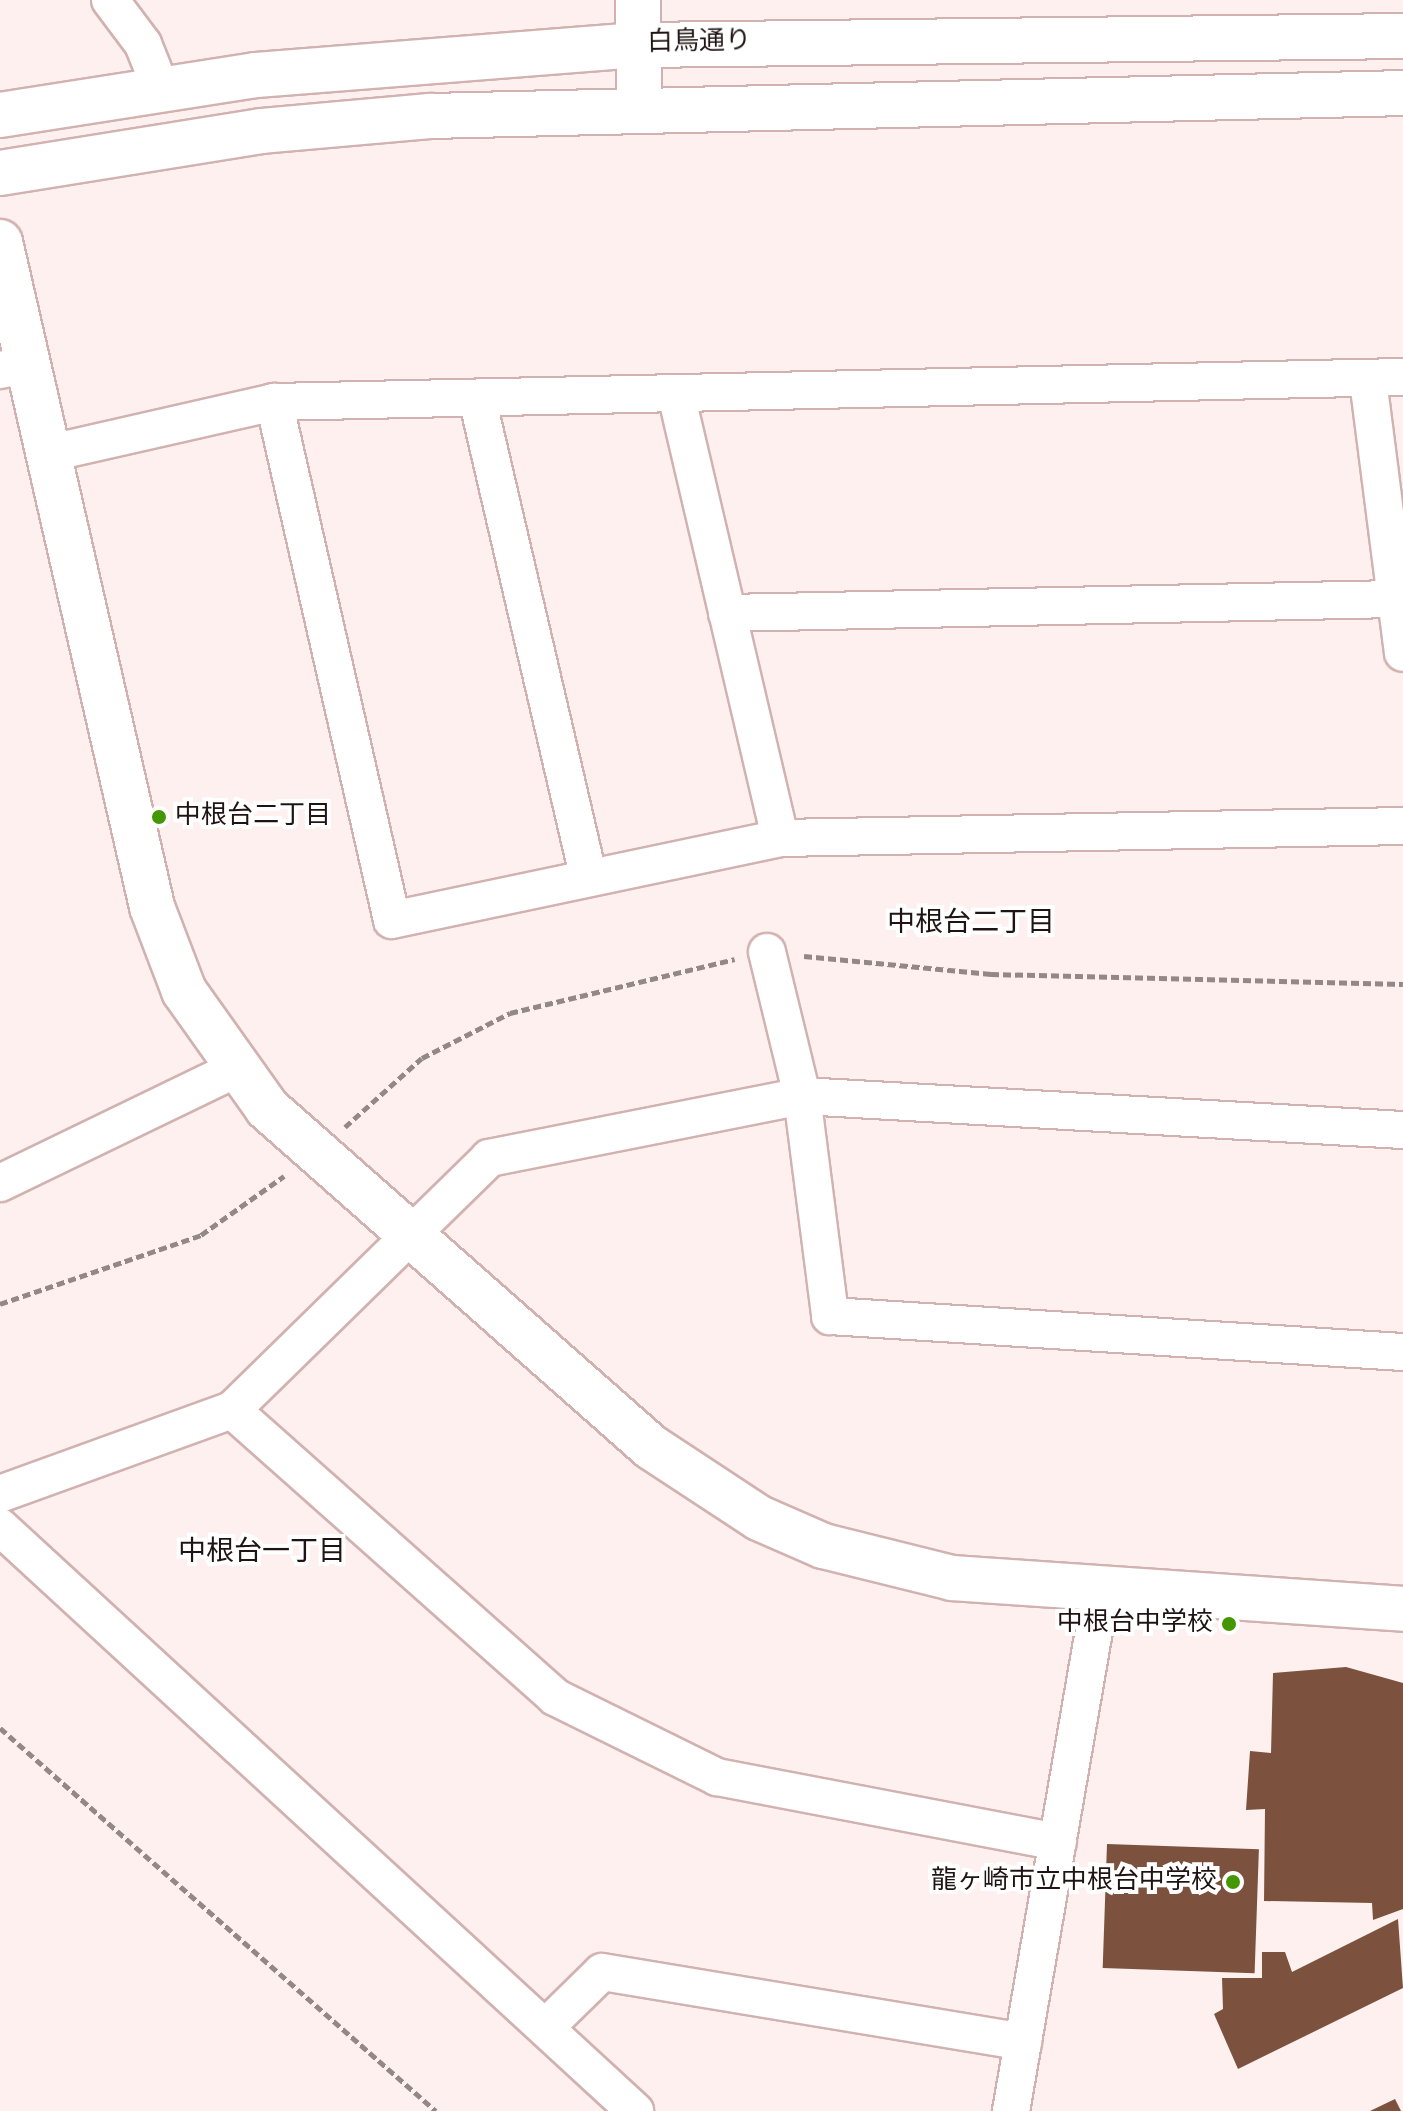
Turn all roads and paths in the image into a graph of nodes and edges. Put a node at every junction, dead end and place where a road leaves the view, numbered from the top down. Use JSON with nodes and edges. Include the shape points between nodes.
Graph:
{"nodes":[{"id":1,"x":110,"y":0,"type":"edge"},
{"id":2,"x":638,"y":0,"type":"edge"},
{"id":3,"x":1403,"y":36,"type":"edge"},
{"id":4,"x":638,"y":45,"type":"junction"},
{"id":5,"x":161,"y":89,"type":"junction"},
{"id":6,"x":1403,"y":93,"type":"edge"},
{"id":7,"x":639,"y":106,"type":"junction"},
{"id":8,"x":0,"y":115,"type":"edge"},
{"id":9,"x":0,"y":173,"type":"edge"},
{"id":10,"x":0,"y":242,"type":"edge"},
{"id":11,"x":12,"y":368,"type":"edge"},
{"id":12,"x":1386,"y":378,"type":"edge"},
{"id":13,"x":676,"y":394,"type":"junction"},
{"id":14,"x":477,"y":398,"type":"junction"},
{"id":15,"x":274,"y":402,"type":"junction"},
{"id":16,"x":46,"y":454,"type":"junction"},
{"id":17,"x":1396,"y":599,"type":"junction"},
{"id":18,"x":727,"y":613,"type":"junction"},
{"id":19,"x":1403,"y":653,"type":"edge"},
{"id":20,"x":1403,"y":826,"type":"edge"},
{"id":21,"x":780,"y":838,"type":"junction"},
{"id":22,"x":589,"y":878,"type":"junction"},
{"id":23,"x":767,"y":952,"type":"junction"},
{"id":24,"x":1403,"y":984,"type":"edge"},
{"id":25,"x":234,"y":1070,"type":"junction"},
{"id":26,"x":802,"y":1096,"type":"junction"},
{"id":27,"x":1403,"y":1130,"type":"edge"},
{"id":28,"x":316,"y":1153,"type":"junction"},
{"id":29,"x":0,"y":1183,"type":"edge"},
{"id":30,"x":410,"y":1236,"type":"junction"},
{"id":31,"x":0,"y":1304,"type":"edge"},
{"id":32,"x":1403,"y":1352,"type":"edge"},
{"id":33,"x":232,"y":1410,"type":"junction"},
{"id":34,"x":0,"y":1494,"type":"edge"},
{"id":35,"x":0,"y":1527,"type":"edge"},
{"id":36,"x":1101,"y":1590,"type":"junction"},
{"id":37,"x":1403,"y":1609,"type":"edge"},
{"id":38,"x":0,"y":1728,"type":"edge"},
{"id":39,"x":1058,"y":1842,"type":"junction"},
{"id":40,"x":546,"y":2027,"type":"junction"},
{"id":41,"x":1023,"y":2042,"type":"junction"},
{"id":42,"x":436,"y":2111,"type":"edge"},
{"id":43,"x":635,"y":2111,"type":"edge"},
{"id":44,"x":1011,"y":2111,"type":"edge"}],
"edges":[{"from":1,"to":5,"type":"street","via":[[143,44]]},
{"from":2,"to":4,"type":"main road"},
{"from":3,"to":4,"type":"main road","name":"白鳥通り"},
{"from":4,"to":5,"type":"main road","name":"白鳥通り","via":[[433,57]]},
{"from":4,"to":7,"type":"main road"},
{"from":5,"to":8,"type":"main road","name":"白鳥通り"},
{"from":6,"to":7,"type":"main road"},
{"from":7,"to":9,"type":"main road","via":[[262,131]]},
{"from":10,"to":11,"type":"main road"},
{"from":11,"to":16,"type":"main road"},
{"from":12,"to":13,"type":"street"},
{"from":12,"to":17,"type":"street"},
{"from":13,"to":14,"type":"street"},
{"from":13,"to":18,"type":"street"},
{"from":14,"to":15,"type":"street"},
{"from":14,"to":22,"type":"street"},
{"from":15,"to":16,"type":"street"},
{"from":15,"to":22,"type":"street","via":[[392,920]]},
{"from":16,"to":25,"type":"main road","via":[[152,907],[184,991]]},
{"from":17,"to":18,"type":"street"},
{"from":17,"to":19,"type":"street"},
{"from":18,"to":21,"type":"street"},
{"from":20,"to":21,"type":"street"},
{"from":21,"to":22,"type":"street"},
{"from":23,"to":24,"type":"path","via":[[991,974]]},
{"from":23,"to":26,"type":"street"},
{"from":23,"to":28,"type":"path","via":[[510,1013],[422,1058]]},
{"from":25,"to":28,"type":"main road"},
{"from":25,"to":29,"type":"street"},
{"from":26,"to":27,"type":"street"},
{"from":26,"to":30,"type":"street","via":[[489,1158]]},
{"from":26,"to":32,"type":"street","via":[[830,1316]]},
{"from":28,"to":30,"type":"main road"},
{"from":28,"to":31,"type":"path","via":[[201,1235]]},
{"from":30,"to":33,"type":"street"},
{"from":30,"to":36,"type":"main road","via":[[651,1447],[759,1518],[891,1567]]},
{"from":33,"to":34,"type":"street"},
{"from":33,"to":39,"type":"street","via":[[555,1697],[717,1777]]},
{"from":35,"to":40,"type":"street"},
{"from":36,"to":37,"type":"main road"},
{"from":36,"to":39,"type":"street"},
{"from":38,"to":42,"type":"path"},
{"from":39,"to":41,"type":"street"},
{"from":40,"to":41,"type":"street","via":[[602,1972]]},
{"from":40,"to":43,"type":"street"},
{"from":41,"to":44,"type":"street"}]}
